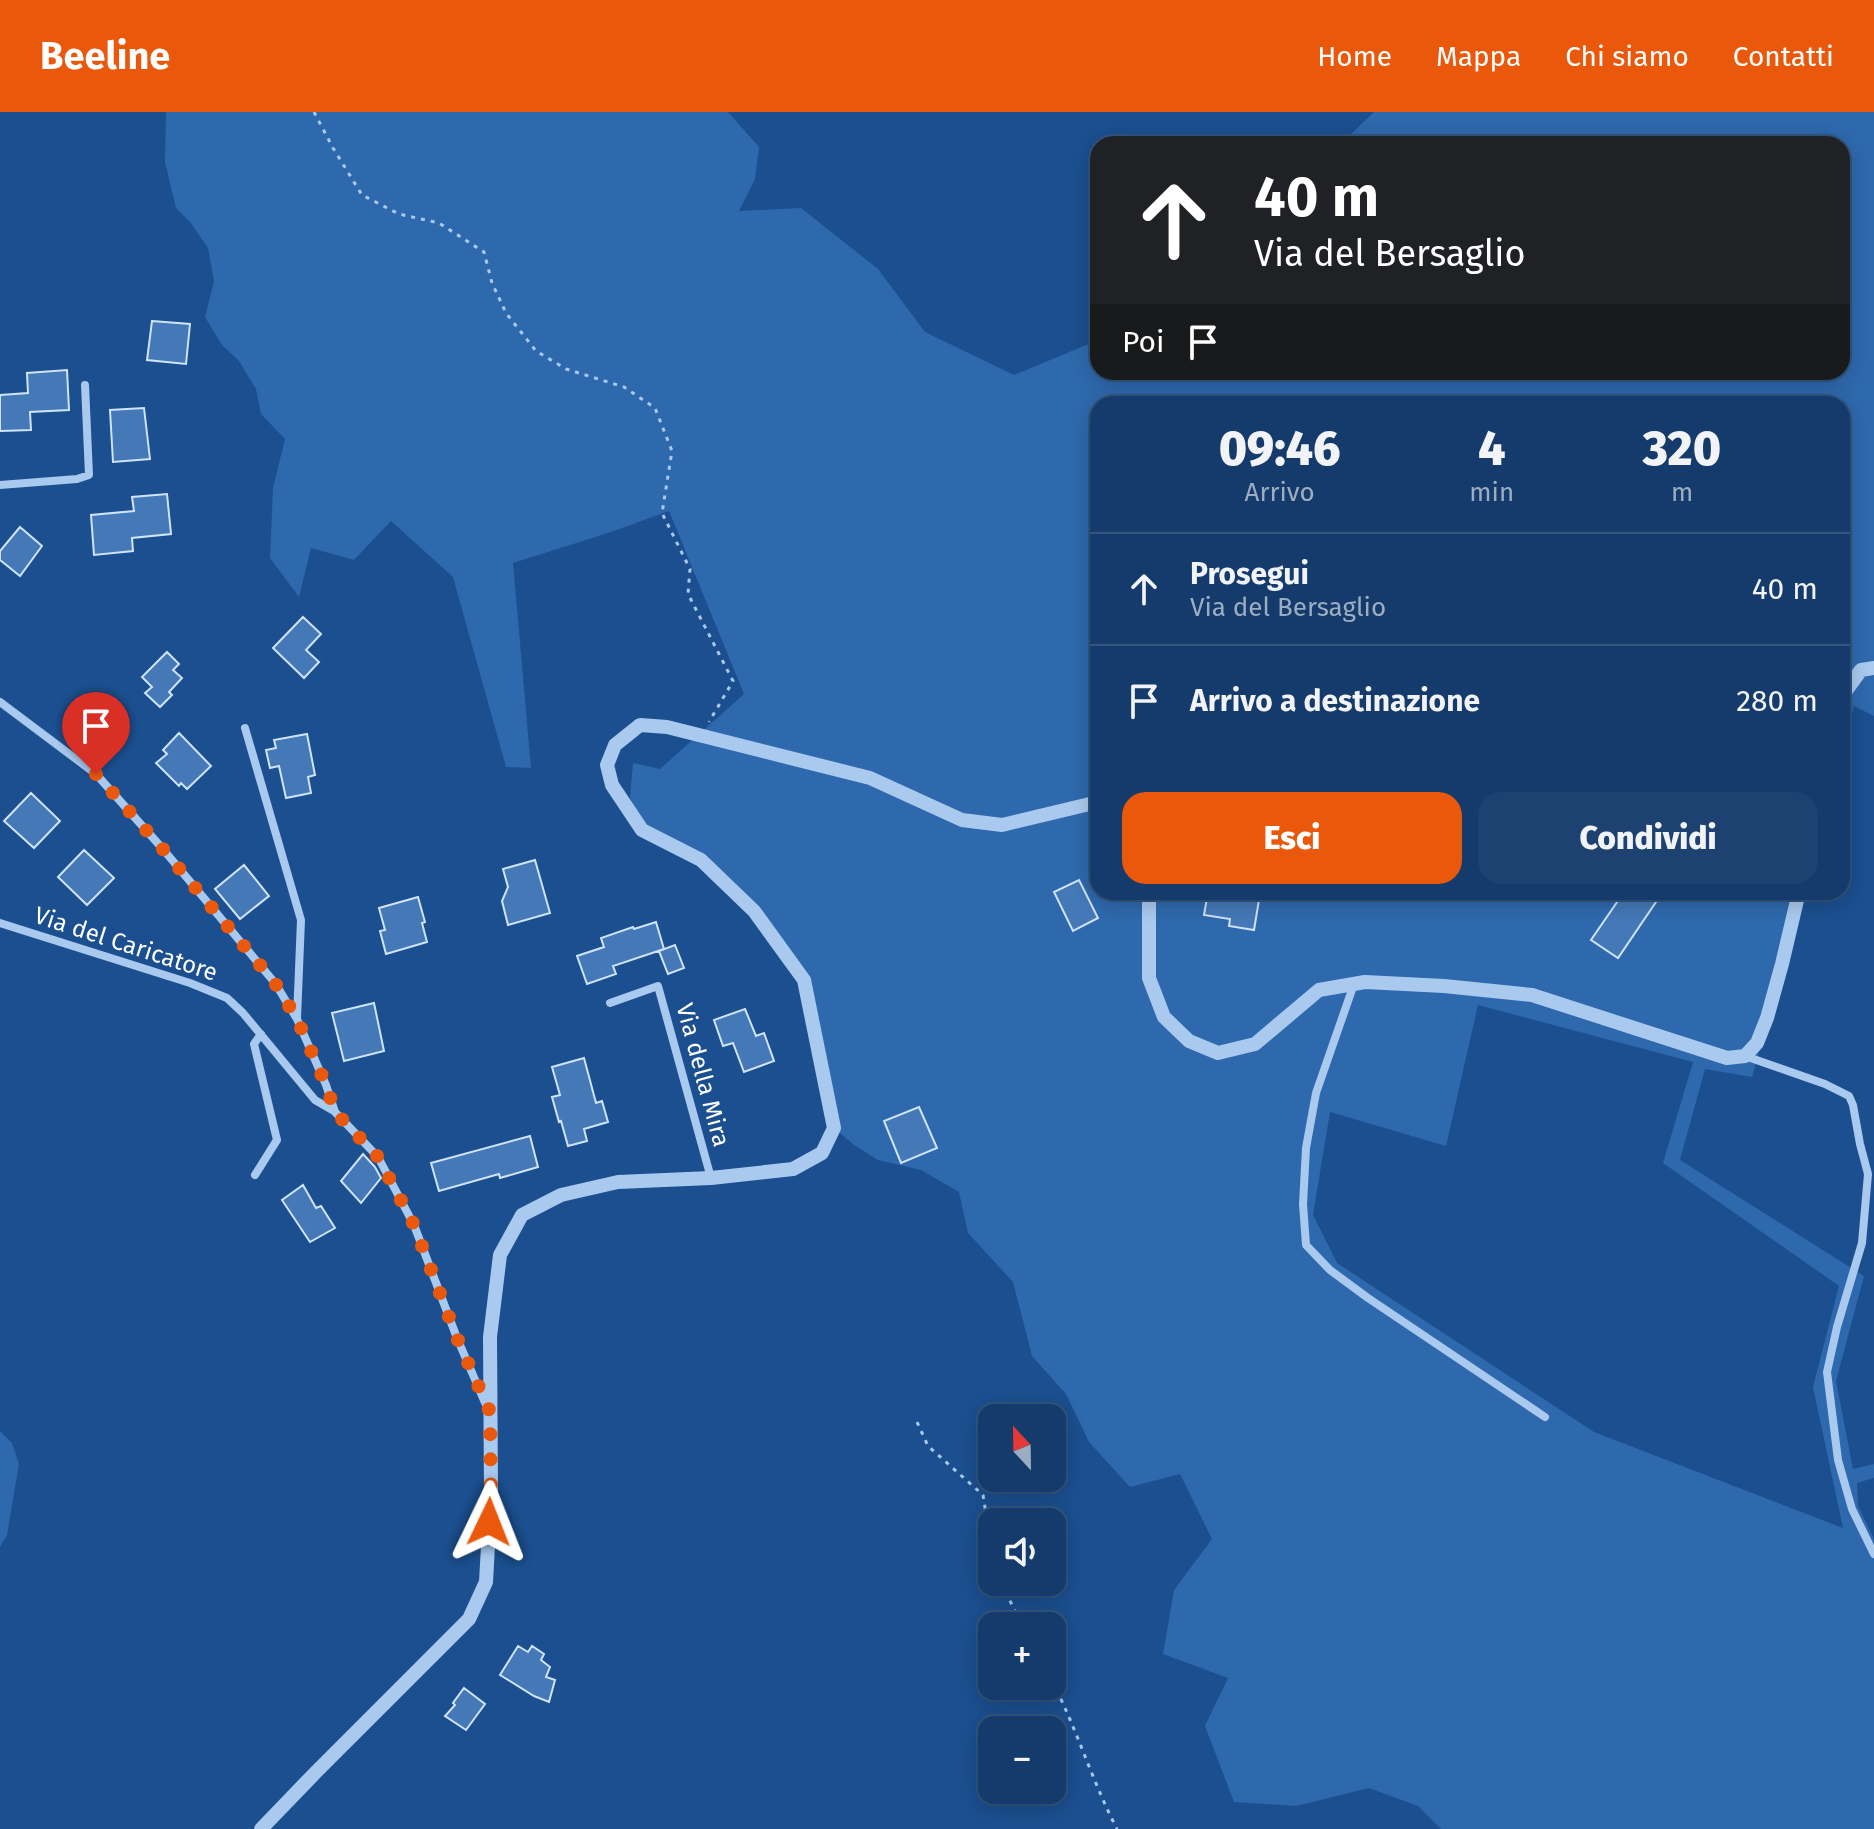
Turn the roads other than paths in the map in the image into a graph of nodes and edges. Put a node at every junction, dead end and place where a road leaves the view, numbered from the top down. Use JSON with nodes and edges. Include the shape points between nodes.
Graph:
{"nodes":[{"id":1,"x":85,"y":385,"type":"dead end"},
{"id":2,"x":0,"y":485,"type":"edge"},
{"id":3,"x":1874,"y":668,"type":"edge"},
{"id":4,"x":1850,"y":685,"type":"edge"},
{"id":5,"x":0,"y":702,"type":"edge"},
{"id":6,"x":245,"y":728,"type":"dead end"},
{"id":7,"x":1090,"y":804,"type":"edge"},
{"id":8,"x":1149,"y":900,"type":"edge"},
{"id":9,"x":1797,"y":900,"type":"edge"},
{"id":10,"x":0,"y":923,"type":"edge"},
{"id":11,"x":1354,"y":984,"type":"junction"},
{"id":12,"x":610,"y":1003,"type":"dead end"},
{"id":13,"x":297,"y":1019,"type":"junction"},
{"id":14,"x":261,"y":1034,"type":"junction"},
{"id":15,"x":1745,"y":1056,"type":"junction"},
{"id":16,"x":335,"y":1112,"type":"junction"},
{"id":17,"x":255,"y":1175,"type":"dead end"},
{"id":18,"x":711,"y":1178,"type":"junction"},
{"id":19,"x":490,"y":1412,"type":"junction"},
{"id":20,"x":1545,"y":1417,"type":"dead end"},
{"id":21,"x":1874,"y":1554,"type":"edge"},
{"id":22,"x":261,"y":1829,"type":"edge"}],
"edges":[{"from":1,"to":2,"type":"street","via":[[89,475]]},
{"from":3,"to":4,"type":"street","via":[[1861,670]]},
{"from":5,"to":13,"type":"street","via":[[96,774],[275,983]]},
{"from":6,"to":13,"type":"street","via":[[301,920]]},
{"from":7,"to":18,"type":"street","via":[[1002,825],[962,820],[870,778],[667,727],[640,725],[615,745],[607,765],[612,785],[642,830],[701,860],[754,911],[804,980],[834,1128],[822,1153],[793,1169]]},
{"from":8,"to":11,"type":"street","via":[[1149,978],[1164,1017],[1189,1041],[1218,1053],[1255,1044],[1319,990]]},
{"from":9,"to":15,"type":"street","via":[[1767,1018]]},
{"from":10,"to":14,"type":"street","name":"Via del Caricatore","via":[[227,998]]},
{"from":11,"to":15,"type":"street","via":[[1532,995],[1727,1058]]},
{"from":11,"to":20,"type":"street","via":[[1316,1093],[1306,1148],[1306,1245],[1368,1298]]},
{"from":12,"to":18,"type":"street","name":"Via della Mira","via":[[658,986]]},
{"from":13,"to":16,"type":"street"},
{"from":14,"to":16,"type":"street","name":"Via del Caricatore","via":[[315,1100]]},
{"from":14,"to":17,"type":"street","via":[[254,1044],[277,1140]]},
{"from":15,"to":21,"type":"street","via":[[1825,1084],[1849,1096],[1853,1105],[1868,1174],[1862,1243],[1827,1372],[1838,1460],[1852,1509]]},
{"from":16,"to":19,"type":"street","name":"Via del Caricatore","via":[[378,1157],[414,1225]]},
{"from":18,"to":19,"type":"street","via":[[618,1182],[561,1195],[522,1215],[500,1255],[490,1337]]},
{"from":19,"to":22,"type":"street","via":[[486,1582],[469,1619]]}]}
